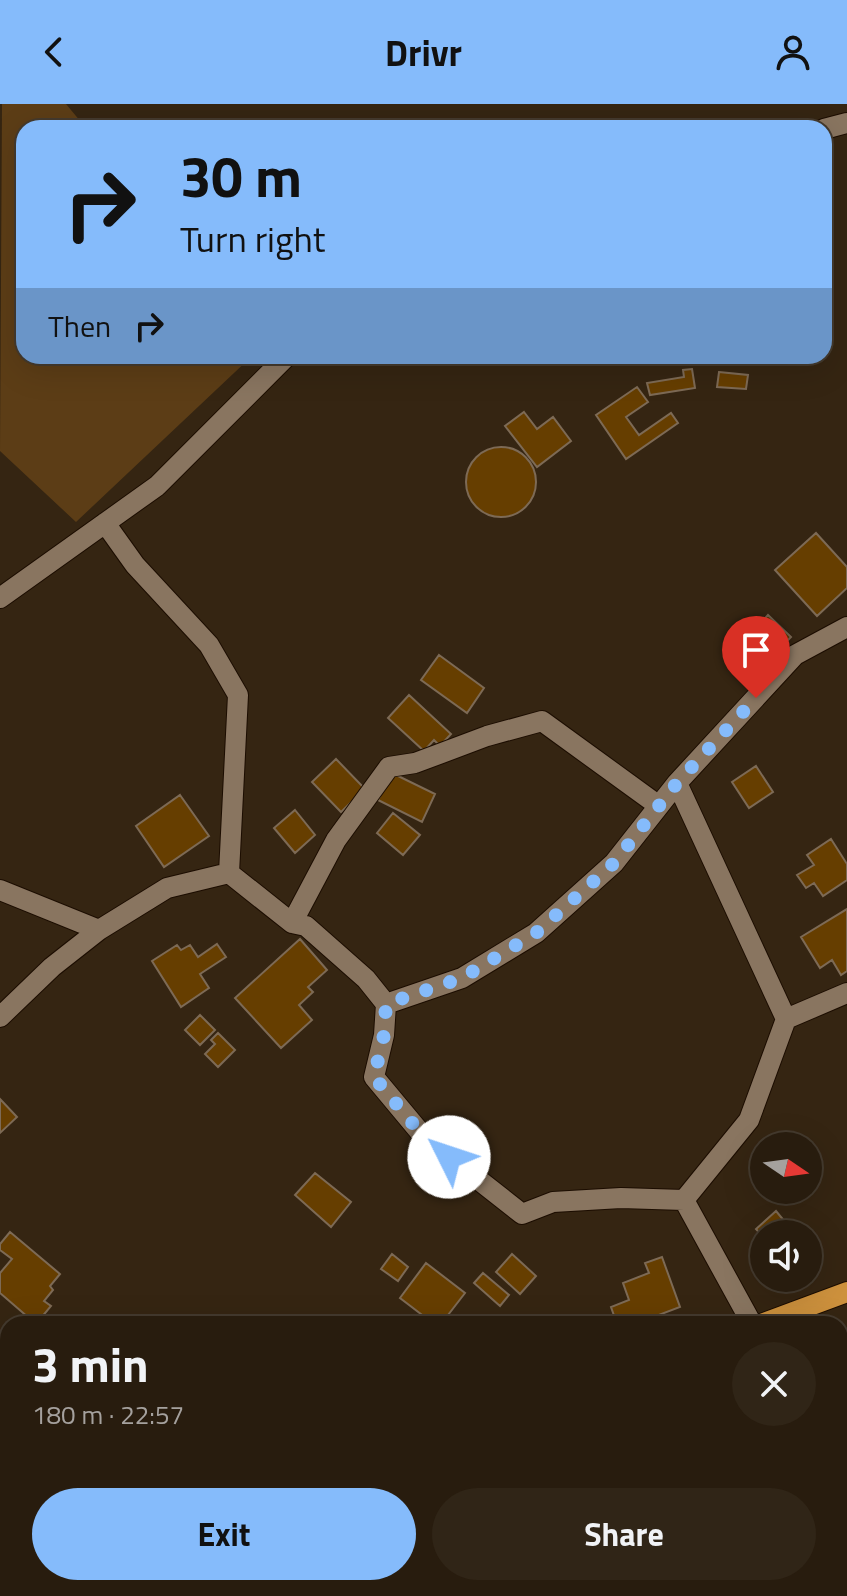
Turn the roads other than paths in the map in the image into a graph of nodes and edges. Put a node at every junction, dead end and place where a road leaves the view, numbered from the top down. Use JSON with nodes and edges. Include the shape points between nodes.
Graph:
{"nodes":[{"id":1,"x":279,"y":364,"type":"edge"},
{"id":2,"x":105,"y":523,"type":"junction"},
{"id":3,"x":0,"y":598,"type":"edge"},
{"id":4,"x":847,"y":627,"type":"edge"},
{"id":5,"x":677,"y":783,"type":"junction"},
{"id":6,"x":659,"y":806,"type":"junction"},
{"id":7,"x":229,"y":873,"type":"junction"},
{"id":8,"x":0,"y":890,"type":"edge"},
{"id":9,"x":292,"y":923,"type":"junction"},
{"id":10,"x":99,"y":930,"type":"junction"},
{"id":11,"x":847,"y":993,"type":"edge"},
{"id":12,"x":386,"y":1004,"type":"junction"},
{"id":13,"x":0,"y":1017,"type":"edge"},
{"id":14,"x":786,"y":1019,"type":"junction"},
{"id":15,"x":684,"y":1200,"type":"junction"},
{"id":16,"x":847,"y":1292,"type":"edge"},
{"id":17,"x":748,"y":1316,"type":"edge"},
{"id":18,"x":782,"y":1316,"type":"edge"}],
"edges":[{"from":1,"to":2,"type":"street","via":[[157,486]]},
{"from":2,"to":3,"type":"street"},
{"from":2,"to":7,"type":"street","via":[[135,565],[209,645],[238,695]]},
{"from":4,"to":5,"type":"street","via":[[795,655]]},
{"from":5,"to":6,"type":"street"},
{"from":5,"to":14,"type":"street"},
{"from":6,"to":9,"type":"street","via":[[542,721],[389,767],[336,840]]},
{"from":6,"to":12,"type":"street","via":[[614,863],[536,933],[462,978]]},
{"from":7,"to":9,"type":"street"},
{"from":7,"to":10,"type":"street","via":[[167,888]]},
{"from":8,"to":10,"type":"street"},
{"from":9,"to":12,"type":"street","via":[[306,926]]},
{"from":10,"to":13,"type":"street"},
{"from":11,"to":14,"type":"street"},
{"from":12,"to":15,"type":"street","via":[[374,1077],[424,1137],[522,1214],[553,1202]]},
{"from":14,"to":15,"type":"street","via":[[749,1120]]},
{"from":15,"to":17,"type":"street"},
{"from":16,"to":18,"type":"main road"}]}
